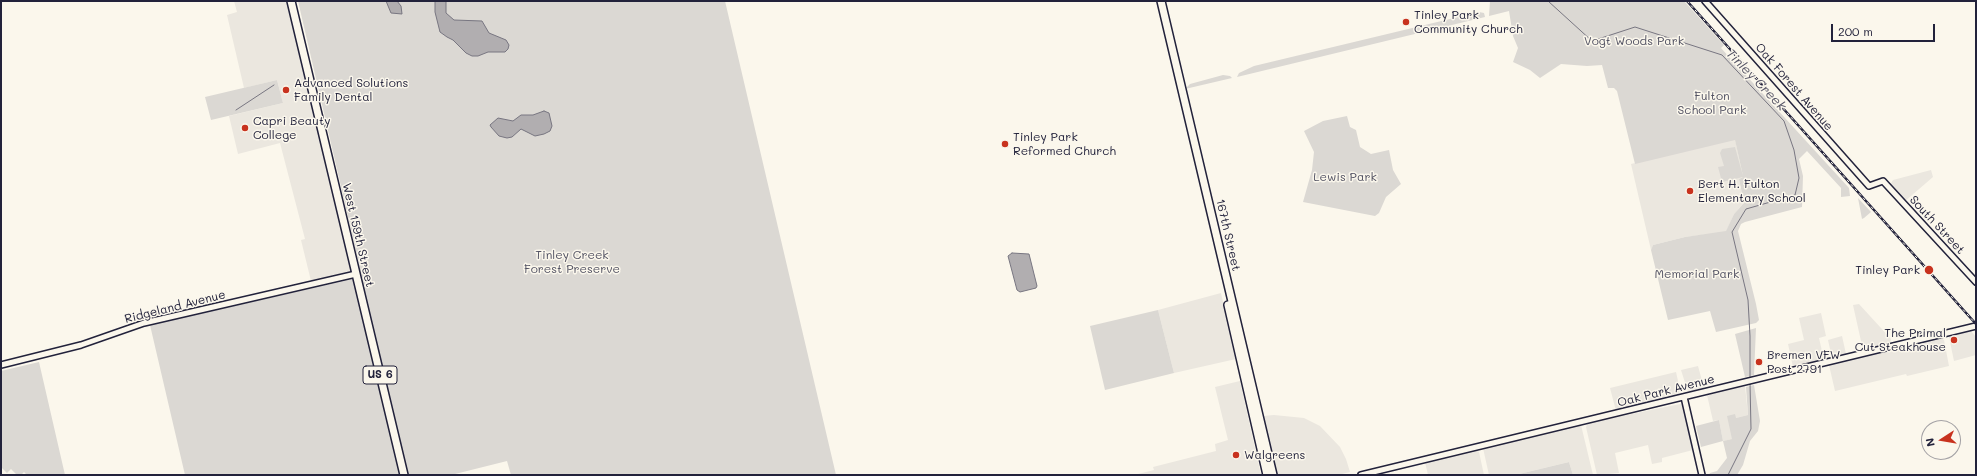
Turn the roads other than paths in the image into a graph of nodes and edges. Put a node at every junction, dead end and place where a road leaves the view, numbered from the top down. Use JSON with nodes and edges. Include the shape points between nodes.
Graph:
{"nodes":[{"id":1,"x":291,"y":1,"type":"edge"},
{"id":2,"x":1157,"y":1,"type":"edge"},
{"id":3,"x":1161,"y":1,"type":"edge"},
{"id":4,"x":1705,"y":1,"type":"edge"},
{"id":5,"x":1883,"y":181,"type":"joint"},
{"id":6,"x":356,"y":274,"type":"junction"},
{"id":7,"x":1976,"y":282,"type":"edge"},
{"id":8,"x":1976,"y":326,"type":"edge"},
{"id":9,"x":1,"y":365,"type":"edge"},
{"id":10,"x":1684,"y":397,"type":"junction"},
{"id":11,"x":404,"y":475,"type":"edge"},
{"id":12,"x":1267,"y":475,"type":"edge"},
{"id":13,"x":1273,"y":475,"type":"edge"},
{"id":14,"x":1361,"y":475,"type":"edge"},
{"id":15,"x":1702,"y":475,"type":"edge"}],
"edges":[{"from":1,"to":6,"type":"main road","name":"West 159th Street","number":"US 6"},
{"from":2,"to":12,"type":"main road","name":"167th Street"},
{"from":3,"to":13,"type":"main road","name":"167th Street"},
{"from":4,"to":5,"type":"street","name":"Oak Forest Avenue","via":[[1869,186]]},
{"from":5,"to":7,"type":"street","name":"South Street"},
{"from":6,"to":9,"type":"street","name":"Ridgeland Avenue","via":[[144,323],[81,345]]},
{"from":6,"to":11,"type":"main road","name":"West 159th Street","number":"US 6"},
{"from":8,"to":10,"type":"street","name":"Oak Park Avenue"},
{"from":10,"to":14,"type":"street","name":"Oak Park Avenue"},
{"from":10,"to":15,"type":"street"}]}
